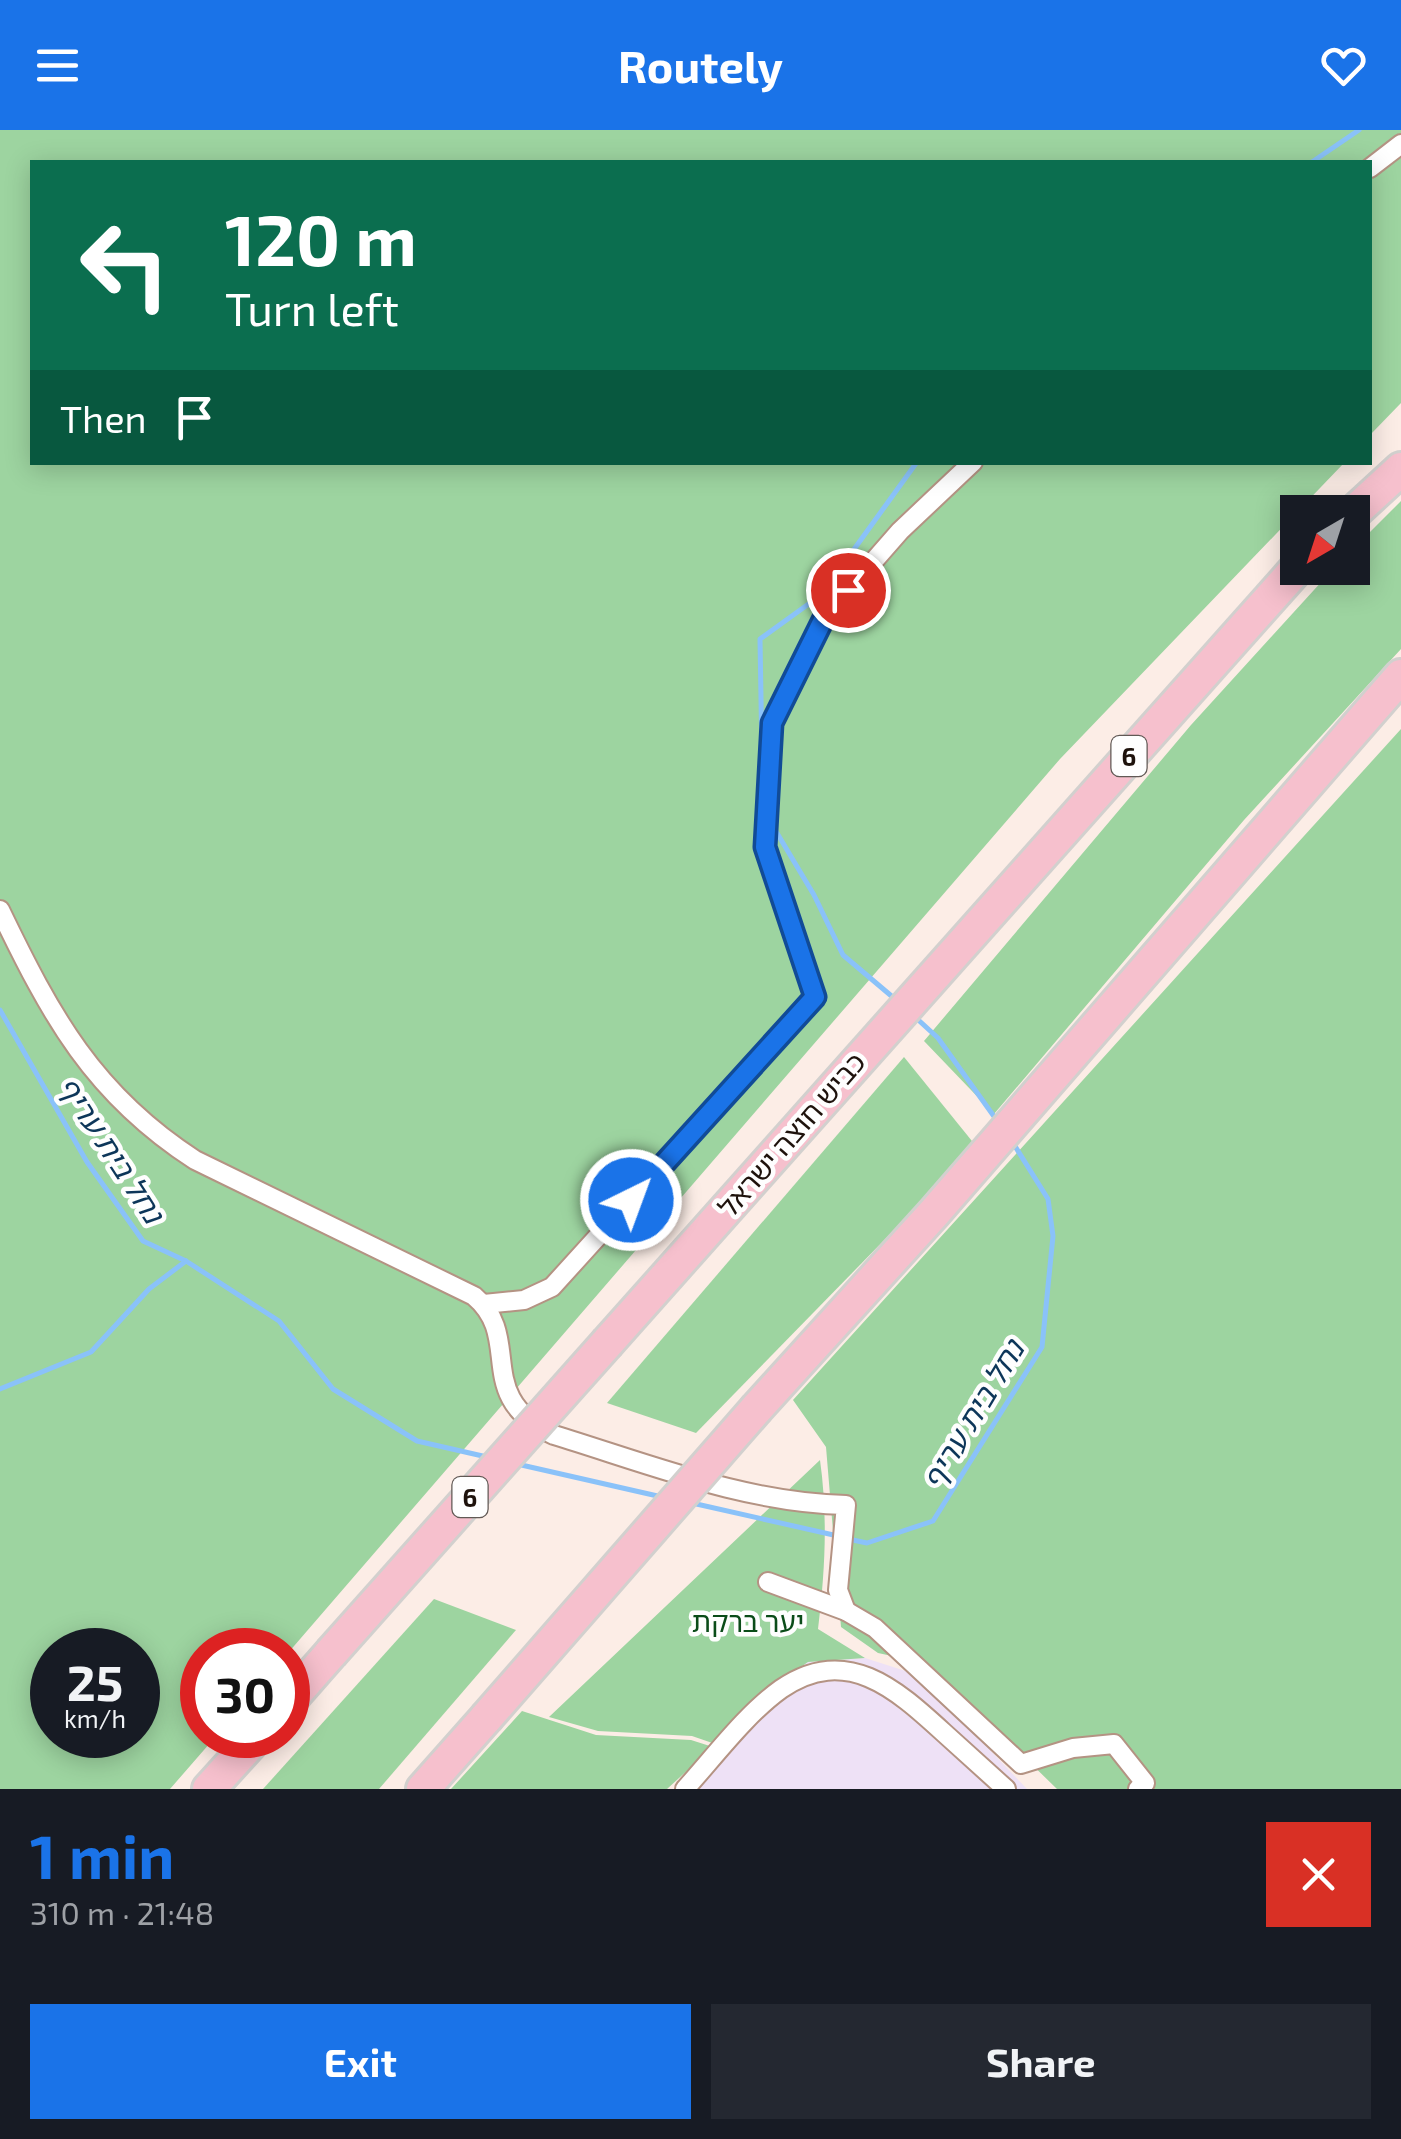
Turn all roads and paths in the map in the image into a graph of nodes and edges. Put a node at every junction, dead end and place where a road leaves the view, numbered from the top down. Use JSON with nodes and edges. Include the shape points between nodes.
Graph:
{"nodes":[{"id":1,"x":1401,"y":144,"type":"edge"},
{"id":2,"x":1372,"y":166,"type":"edge"},
{"id":3,"x":970,"y":465,"type":"edge"},
{"id":4,"x":1401,"y":469,"type":"edge"},
{"id":5,"x":1370,"y":497,"type":"edge"},
{"id":6,"x":1282,"y":585,"type":"edge"},
{"id":7,"x":1401,"y":676,"type":"edge"},
{"id":8,"x":0,"y":910,"type":"edge"},
{"id":9,"x":484,"y":1304,"type":"junction"},
{"id":10,"x":768,"y":1582,"type":"dead end"},
{"id":11,"x":846,"y":1612,"type":"junction"},
{"id":12,"x":310,"y":1677,"type":"edge"},
{"id":13,"x":238,"y":1758,"type":"edge"},
{"id":14,"x":210,"y":1789,"type":"edge"},
{"id":15,"x":422,"y":1789,"type":"edge"},
{"id":16,"x":685,"y":1789,"type":"edge"},
{"id":17,"x":1006,"y":1789,"type":"edge"},
{"id":18,"x":1138,"y":1789,"type":"edge"}],
"edges":[{"from":1,"to":2,"type":"street"},
{"from":3,"to":9,"type":"street","via":[[900,531],[823,620],[772,723],[765,847],[815,997],[552,1287],[524,1300]]},
{"from":4,"to":5,"type":"highway"},
{"from":6,"to":12,"type":"highway","name":"כביש חוצה ישראל","number":"6","bridge":true},
{"from":7,"to":15,"type":"highway","bridge":true},
{"from":8,"to":9,"type":"street","via":[[78,1053],[156,1135]]},
{"from":9,"to":11,"type":"street","via":[[498,1337],[508,1398],[533,1425],[756,1496],[846,1505],[838,1590]]},
{"from":10,"to":11,"type":"street"},
{"from":11,"to":18,"type":"street","via":[[875,1628],[1020,1764],[1114,1744],[1145,1783]]},
{"from":13,"to":14,"type":"highway"},
{"from":16,"to":17,"type":"street","via":[[778,1691],[830,1670],[864,1674],[892,1689]]}]}
